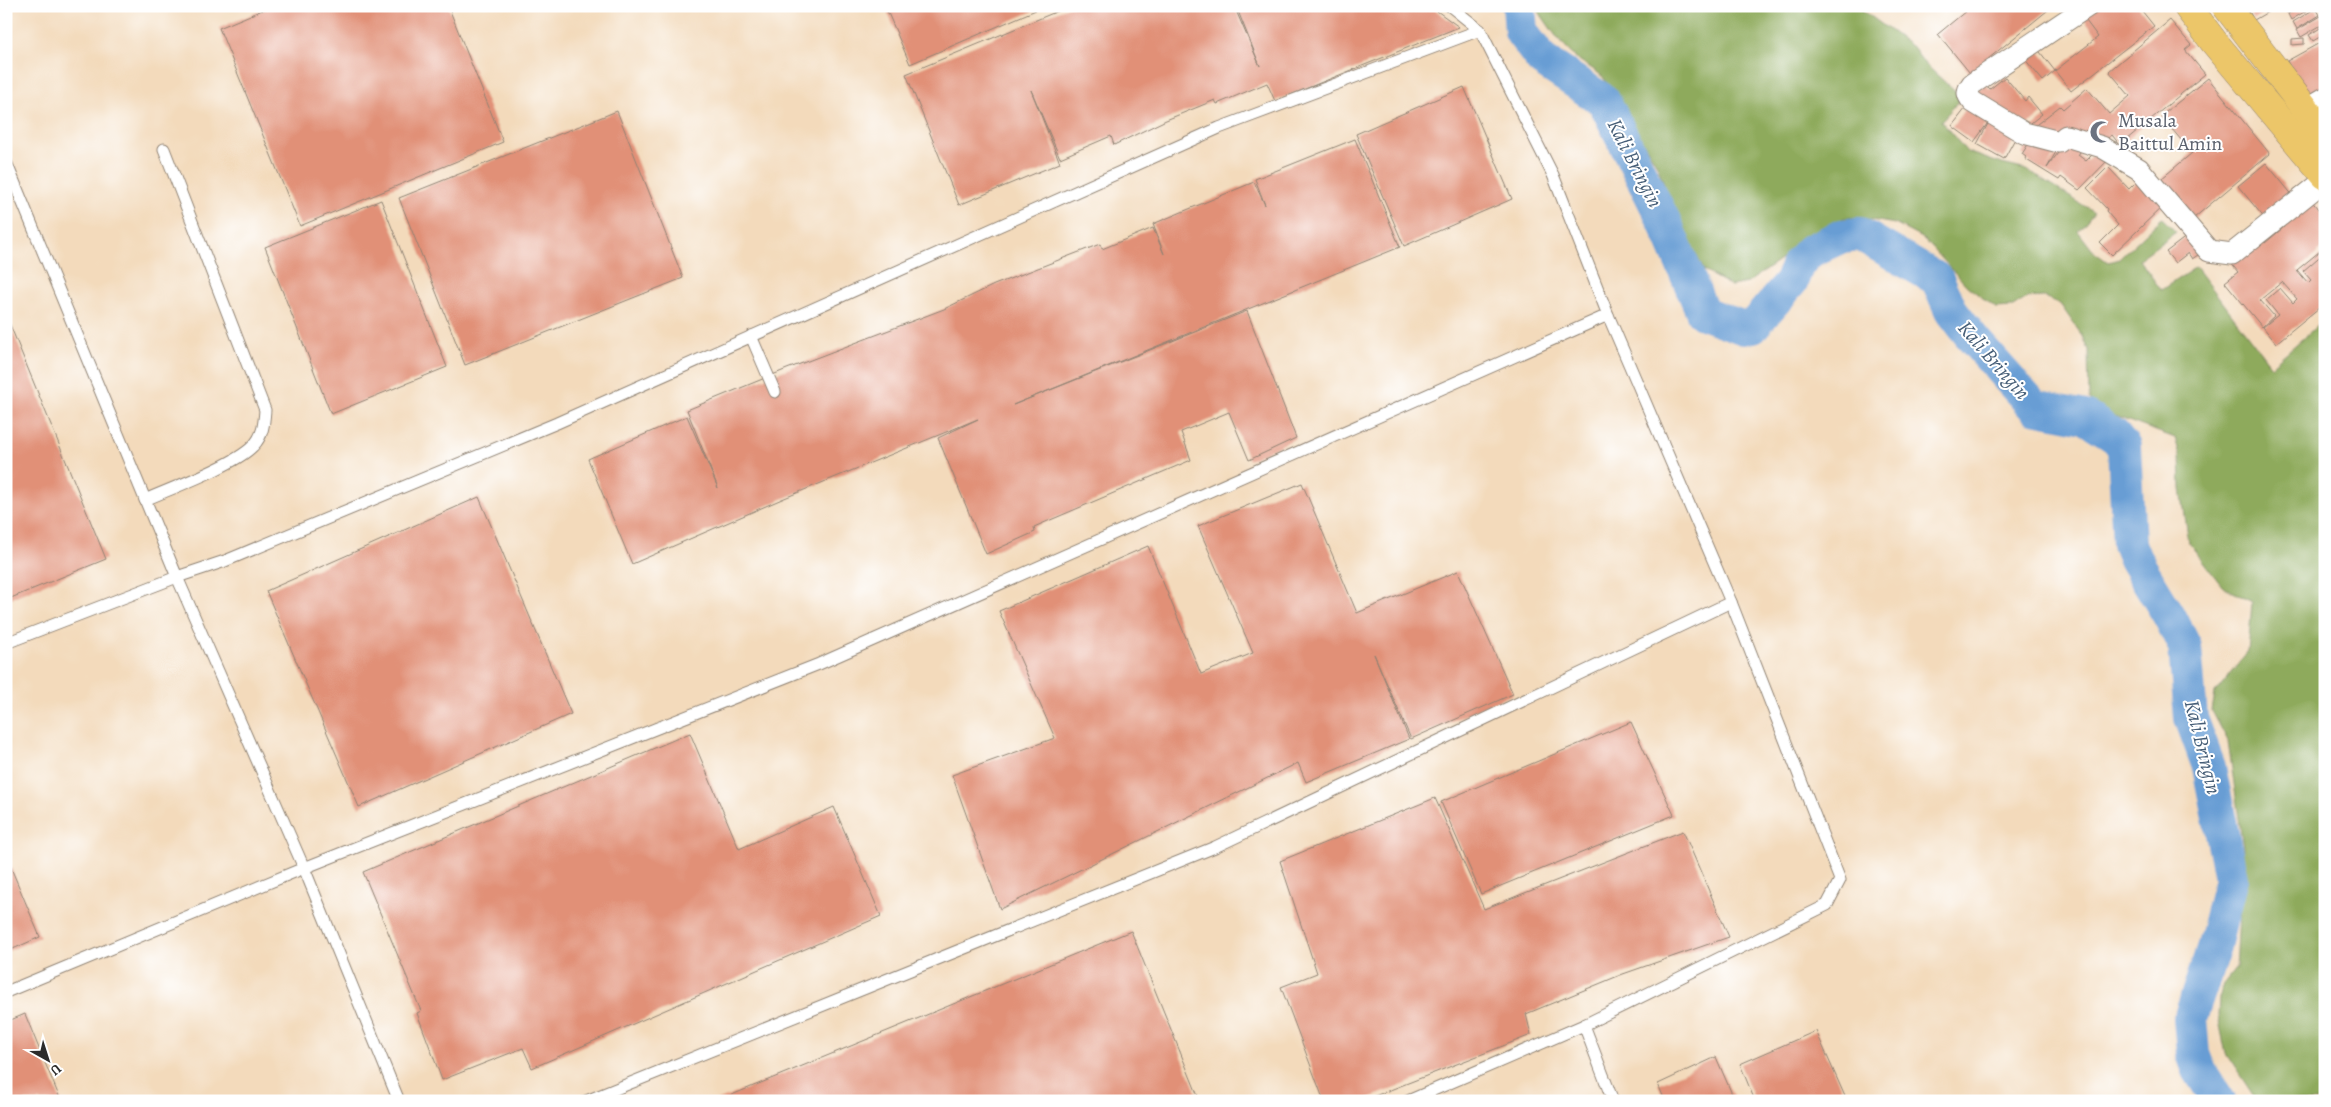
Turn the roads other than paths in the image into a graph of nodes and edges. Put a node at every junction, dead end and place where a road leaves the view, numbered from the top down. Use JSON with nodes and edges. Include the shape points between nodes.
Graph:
{"nodes":[{"id":1,"x":1450,"y":6,"type":"edge"},
{"id":2,"x":2088,"y":6,"type":"edge"},
{"id":3,"x":2187,"y":6,"type":"edge"},
{"id":4,"x":2226,"y":6,"type":"edge"},
{"id":5,"x":1480,"y":30,"type":"junction"},
{"id":6,"x":2315,"y":104,"type":"edge"},
{"id":7,"x":2325,"y":134,"type":"edge"},
{"id":8,"x":164,"y":150,"type":"dead end"},
{"id":9,"x":6,"y":162,"type":"edge"},
{"id":10,"x":2325,"y":175,"type":"edge"},
{"id":11,"x":2325,"y":180,"type":"edge"},
{"id":12,"x":1608,"y":315,"type":"junction"},
{"id":13,"x":751,"y":336,"type":"junction"},
{"id":14,"x":775,"y":392,"type":"dead end"},
{"id":15,"x":145,"y":500,"type":"junction"},
{"id":16,"x":177,"y":577,"type":"junction"},
{"id":17,"x":1731,"y":602,"type":"junction"},
{"id":18,"x":6,"y":643,"type":"edge"},
{"id":19,"x":304,"y":868,"type":"junction"},
{"id":20,"x":6,"y":992,"type":"edge"},
{"id":21,"x":1584,"y":1025,"type":"junction"},
{"id":22,"x":399,"y":1101,"type":"edge"},
{"id":23,"x":586,"y":1101,"type":"edge"},
{"id":24,"x":1408,"y":1101,"type":"edge"},
{"id":25,"x":1613,"y":1101,"type":"edge"}],
"edges":[{"from":1,"to":5,"type":"lane"},
{"from":2,"to":11,"type":"street","via":[[1972,84],[1967,90],[1973,102],[2024,133],[2059,142],[2066,136],[2102,147],[2139,169],[2209,251],[2232,254]]},
{"from":3,"to":10,"type":"main road"},
{"from":4,"to":6,"type":"main road"},
{"from":5,"to":12,"type":"lane","via":[[1553,175]]},
{"from":5,"to":13,"type":"lane","via":[[1219,128]]},
{"from":6,"to":7,"type":"main road"},
{"from":8,"to":15,"type":"lane","via":[[265,410],[264,429],[254,446],[236,459]]},
{"from":9,"to":15,"type":"lane"},
{"from":12,"to":17,"type":"lane"},
{"from":12,"to":19,"type":"lane","via":[[819,664]]},
{"from":13,"to":14,"type":"lane"},
{"from":13,"to":16,"type":"lane","via":[[548,427],[234,557]]},
{"from":15,"to":16,"type":"lane"},
{"from":16,"to":18,"type":"lane"},
{"from":16,"to":19,"type":"lane"},
{"from":17,"to":21,"type":"lane","via":[[1840,880],[1827,905]]},
{"from":17,"to":23,"type":"lane","via":[[1215,847]]},
{"from":19,"to":20,"type":"lane"},
{"from":19,"to":22,"type":"lane"},
{"from":21,"to":24,"type":"lane"},
{"from":21,"to":25,"type":"lane"}]}
